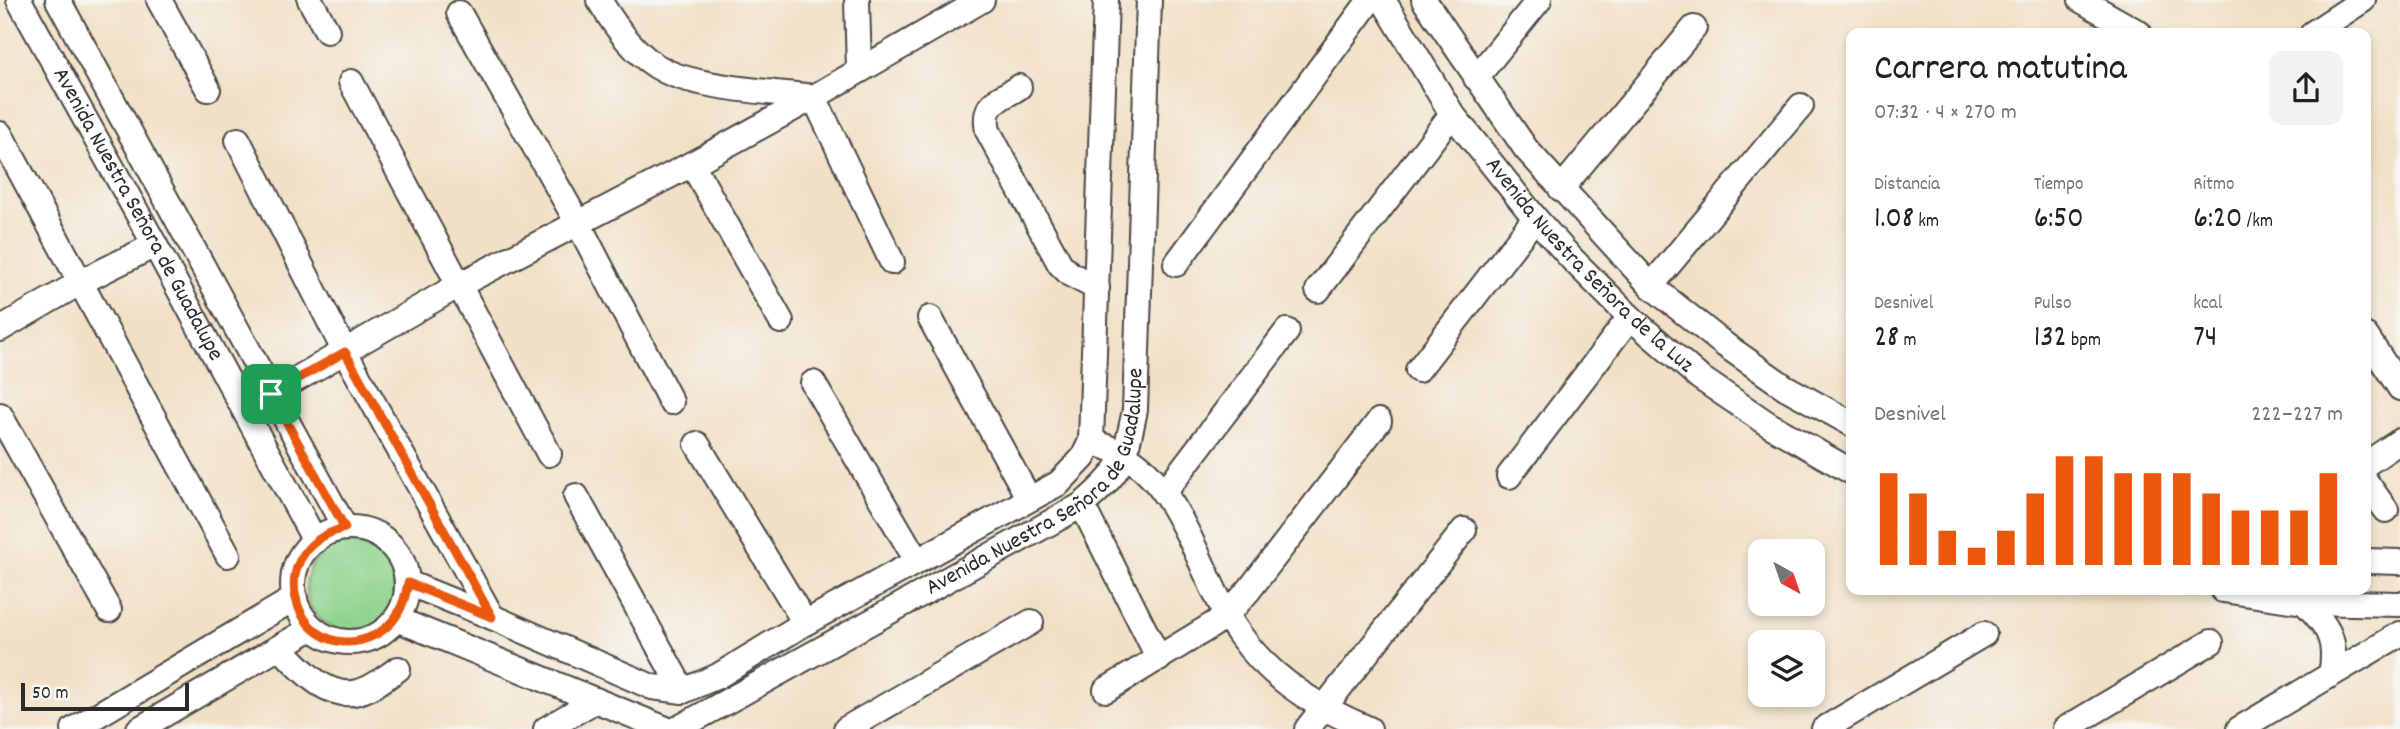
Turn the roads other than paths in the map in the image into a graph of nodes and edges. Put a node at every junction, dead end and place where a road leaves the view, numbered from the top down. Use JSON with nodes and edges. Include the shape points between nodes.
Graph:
{"nodes":[{"id":1,"x":19,"y":0,"type":"edge"},
{"id":2,"x":58,"y":0,"type":"edge"},
{"id":3,"x":159,"y":0,"type":"edge"},
{"id":4,"x":310,"y":0,"type":"edge"},
{"id":5,"x":599,"y":0,"type":"edge"},
{"id":6,"x":857,"y":0,"type":"edge"},
{"id":7,"x":982,"y":0,"type":"edge"},
{"id":8,"x":1106,"y":0,"type":"edge"},
{"id":9,"x":1149,"y":0,"type":"edge"},
{"id":10,"x":1370,"y":0,"type":"edge"},
{"id":11,"x":1383,"y":0,"type":"edge"},
{"id":12,"x":1424,"y":0,"type":"edge"},
{"id":13,"x":1539,"y":0,"type":"edge"},
{"id":14,"x":2081,"y":0,"type":"edge"},
{"id":15,"x":2363,"y":0,"type":"edge"},
{"id":16,"x":460,"y":13,"type":"dead end"},
{"id":17,"x":1694,"y":28,"type":"dead end"},
{"id":18,"x":2130,"y":28,"type":"edge"},
{"id":19,"x":2321,"y":28,"type":"edge"},
{"id":20,"x":327,"y":31,"type":"dead end"},
{"id":21,"x":859,"y":69,"type":"junction"},
{"id":22,"x":1476,"y":78,"type":"junction"},
{"id":23,"x":351,"y":82,"type":"dead end"},
{"id":24,"x":1019,"y":88,"type":"dead end"},
{"id":25,"x":208,"y":89,"type":"dead end"},
{"id":26,"x":814,"y":97,"type":"junction"},
{"id":27,"x":1801,"y":106,"type":"dead end"},
{"id":28,"x":1452,"y":114,"type":"junction"},
{"id":29,"x":0,"y":134,"type":"edge"},
{"id":30,"x":238,"y":140,"type":"dead end"},
{"id":31,"x":692,"y":164,"type":"junction"},
{"id":32,"x":1561,"y":189,"type":"junction"},
{"id":33,"x":1535,"y":218,"type":"junction"},
{"id":34,"x":578,"y":223,"type":"junction"},
{"id":35,"x":155,"y":245,"type":"junction"},
{"id":36,"x":892,"y":261,"type":"dead end"},
{"id":37,"x":1176,"y":264,"type":"dead end"},
{"id":38,"x":81,"y":282,"type":"junction"},
{"id":39,"x":459,"y":285,"type":"junction"},
{"id":40,"x":1651,"y":286,"type":"junction"},
{"id":41,"x":1097,"y":288,"type":"junction"},
{"id":42,"x":1318,"y":290,"type":"dead end"},
{"id":43,"x":1630,"y":317,"type":"junction"},
{"id":44,"x":930,"y":318,"type":"dead end"},
{"id":45,"x":781,"y":321,"type":"dead end"},
{"id":46,"x":0,"y":329,"type":"edge"},
{"id":47,"x":1287,"y":331,"type":"dead end"},
{"id":48,"x":2371,"y":344,"type":"edge"},
{"id":49,"x":345,"y":352,"type":"junction"},
{"id":50,"x":1418,"y":369,"type":"dead end"},
{"id":51,"x":813,"y":383,"type":"dead end"},
{"id":52,"x":2400,"y":388,"type":"edge"},
{"id":53,"x":271,"y":394,"type":"junction"},
{"id":54,"x":671,"y":402,"type":"dead end"},
{"id":55,"x":0,"y":415,"type":"edge"},
{"id":56,"x":1379,"y":421,"type":"dead end"},
{"id":57,"x":1846,"y":421,"type":"edge"},
{"id":58,"x":1091,"y":441,"type":"junction"},
{"id":59,"x":2400,"y":441,"type":"edge"},
{"id":60,"x":697,"y":444,"type":"dead end"},
{"id":61,"x":549,"y":454,"type":"dead end"},
{"id":62,"x":1125,"y":455,"type":"junction"},
{"id":63,"x":2371,"y":461,"type":"edge"},
{"id":64,"x":1846,"y":469,"type":"edge"},
{"id":65,"x":1509,"y":476,"type":"dead end"},
{"id":66,"x":2371,"y":489,"type":"edge"},
{"id":67,"x":1164,"y":493,"type":"junction"},
{"id":68,"x":576,"y":496,"type":"dead end"},
{"id":69,"x":1029,"y":499,"type":"junction"},
{"id":70,"x":1082,"y":505,"type":"junction"},
{"id":71,"x":2386,"y":510,"type":"dead end"},
{"id":72,"x":345,"y":528,"type":"junction"},
{"id":73,"x":1464,"y":530,"type":"dead end"},
{"id":74,"x":315,"y":541,"type":"junction"},
{"id":75,"x":228,"y":555,"type":"dead end"},
{"id":76,"x":917,"y":561,"type":"junction"},
{"id":77,"x":2371,"y":561,"type":"edge"},
{"id":78,"x":2400,"y":562,"type":"edge"},
{"id":79,"x":408,"y":583,"type":"junction"},
{"id":80,"x":2257,"y":595,"type":"edge"},
{"id":81,"x":295,"y":598,"type":"junction"},
{"id":82,"x":2304,"y":602,"type":"junction"},
{"id":83,"x":2400,"y":604,"type":"edge"},
{"id":84,"x":109,"y":610,"type":"dead end"},
{"id":85,"x":1227,"y":615,"type":"junction"},
{"id":86,"x":492,"y":617,"type":"junction"},
{"id":87,"x":396,"y":619,"type":"junction"},
{"id":88,"x":1031,"y":622,"type":"dead end"},
{"id":89,"x":804,"y":623,"type":"junction"},
{"id":90,"x":312,"y":628,"type":"junction"},
{"id":91,"x":1984,"y":634,"type":"dead end"},
{"id":92,"x":2400,"y":634,"type":"edge"},
{"id":93,"x":2211,"y":642,"type":"dead end"},
{"id":94,"x":281,"y":647,"type":"junction"},
{"id":95,"x":1159,"y":659,"type":"junction"},
{"id":96,"x":398,"y":669,"type":"dead end"},
{"id":97,"x":2331,"y":674,"type":"junction"},
{"id":98,"x":1106,"y":690,"type":"dead end"},
{"id":99,"x":683,"y":691,"type":"junction"},
{"id":100,"x":596,"y":700,"type":"junction"},
{"id":101,"x":1325,"y":709,"type":"junction"},
{"id":102,"x":74,"y":729,"type":"edge"},
{"id":103,"x":139,"y":729,"type":"edge"},
{"id":104,"x":546,"y":729,"type":"edge"},
{"id":105,"x":666,"y":729,"type":"edge"},
{"id":106,"x":677,"y":729,"type":"edge"},
{"id":107,"x":846,"y":729,"type":"edge"},
{"id":108,"x":1307,"y":729,"type":"edge"},
{"id":109,"x":1368,"y":729,"type":"edge"},
{"id":110,"x":1824,"y":729,"type":"edge"},
{"id":111,"x":2065,"y":729,"type":"edge"},
{"id":112,"x":2239,"y":729,"type":"edge"}],
"edges":[{"from":1,"to":35,"type":"street","name":"Avenida Nuestra Señora de Guadalupe"},
{"from":2,"to":53,"type":"street","name":"Avenida Nuestra Señora de Guadalupe"},
{"from":3,"to":25,"type":"street"},
{"from":4,"to":20,"type":"street"},
{"from":5,"to":26,"type":"street","via":[[622,35],[664,71],[693,80]]},
{"from":6,"to":21,"type":"street"},
{"from":7,"to":21,"type":"street"},
{"from":8,"to":41,"type":"street","name":"Avenida Nuestra Señora de Guadalupe"},
{"from":9,"to":62,"type":"street","name":"Avenida Nuestra Señora de Guadalupe","via":[[1135,410]]},
{"from":10,"to":37,"type":"street"},
{"from":11,"to":28,"type":"street","name":"Avenida Nuestra Señora de la Luz"},
{"from":12,"to":22,"type":"street","name":"Avenida Nuestra Señora de la Luz"},
{"from":13,"to":22,"type":"street"},
{"from":14,"to":18,"type":"street"},
{"from":15,"to":19,"type":"street"},
{"from":16,"to":34,"type":"street"},
{"from":17,"to":32,"type":"street"},
{"from":21,"to":26,"type":"street"},
{"from":22,"to":32,"type":"street","name":"Avenida Nuestra Señora de la Luz"},
{"from":23,"to":39,"type":"street"},
{"from":24,"to":41,"type":"street","via":[[991,105],[986,113],[988,131],[1060,264]]},
{"from":26,"to":31,"type":"street"},
{"from":26,"to":36,"type":"street"},
{"from":27,"to":40,"type":"street"},
{"from":28,"to":33,"type":"street","name":"Avenida Nuestra Señora de la Luz"},
{"from":28,"to":42,"type":"street"},
{"from":29,"to":38,"type":"street"},
{"from":30,"to":49,"type":"street"},
{"from":31,"to":34,"type":"street"},
{"from":31,"to":45,"type":"street"},
{"from":32,"to":40,"type":"street","name":"Avenida Nuestra Señora de la Luz"},
{"from":33,"to":43,"type":"street","name":"Avenida Nuestra Señora de la Luz"},
{"from":33,"to":50,"type":"street"},
{"from":34,"to":39,"type":"street"},
{"from":34,"to":54,"type":"street"},
{"from":35,"to":38,"type":"street"},
{"from":35,"to":74,"type":"street","name":"Avenida Nuestra Señora de Guadalupe"},
{"from":38,"to":46,"type":"street"},
{"from":38,"to":75,"type":"street"},
{"from":39,"to":49,"type":"street"},
{"from":39,"to":61,"type":"street"},
{"from":40,"to":57,"type":"street","name":"Avenida Nuestra Señora de la Luz","via":[[1785,387]]},
{"from":41,"to":58,"type":"street","name":"Avenida Nuestra Señora de Guadalupe"},
{"from":43,"to":64,"type":"street","name":"Avenida Nuestra Señora de la Luz","via":[[1699,377]]},
{"from":43,"to":65,"type":"street"},
{"from":44,"to":69,"type":"street"},
{"from":47,"to":67,"type":"street"},
{"from":48,"to":52,"type":"street"},
{"from":49,"to":53,"type":"street"},
{"from":49,"to":86,"type":"street"},
{"from":51,"to":76,"type":"street"},
{"from":53,"to":72,"type":"street","name":"Avenida Nuestra Señora de Guadalupe"},
{"from":55,"to":84,"type":"street"},
{"from":56,"to":85,"type":"street"},
{"from":58,"to":62,"type":"street"},
{"from":58,"to":69,"type":"street","name":"Avenida Nuestra Señora de Guadalupe","via":[[1071,472]]},
{"from":59,"to":63,"type":"street"},
{"from":60,"to":89,"type":"street"},
{"from":62,"to":67,"type":"street"},
{"from":62,"to":70,"type":"street","name":"Avenida Nuestra Señora de Guadalupe","via":[[1117,471]]},
{"from":66,"to":71,"type":"street"},
{"from":67,"to":85,"type":"street"},
{"from":68,"to":99,"type":"street"},
{"from":69,"to":76,"type":"street","name":"Avenida Nuestra Señora de Guadalupe"},
{"from":70,"to":95,"type":"street"},
{"from":70,"to":106,"type":"street","name":"Avenida Nuestra Señora de Guadalupe"},
{"from":72,"to":74,"type":"street"},
{"from":72,"to":79,"type":"street","via":[[364,529],[395,548]]},
{"from":73,"to":101,"type":"street"},
{"from":74,"to":81,"type":"street","via":[[296,566]]},
{"from":76,"to":89,"type":"street","name":"Avenida Nuestra Señora de Guadalupe"},
{"from":77,"to":78,"type":"street"},
{"from":79,"to":86,"type":"street"},
{"from":79,"to":87,"type":"street"},
{"from":80,"to":82,"type":"street"},
{"from":81,"to":90,"type":"street"},
{"from":81,"to":102,"type":"street"},
{"from":82,"to":83,"type":"street"},
{"from":82,"to":97,"type":"street","via":[[2331,636],[2335,656]]},
{"from":85,"to":95,"type":"street"},
{"from":85,"to":101,"type":"street","via":[[1264,662]]},
{"from":86,"to":99,"type":"street","via":[[652,687]]},
{"from":87,"to":90,"type":"street","via":[[365,639],[347,642]]},
{"from":87,"to":100,"type":"street"},
{"from":88,"to":107,"type":"street"},
{"from":89,"to":99,"type":"street","name":"Avenida Nuestra Señora de Guadalupe","via":[[718,676]]},
{"from":90,"to":94,"type":"street"},
{"from":91,"to":110,"type":"street"},
{"from":92,"to":97,"type":"street"},
{"from":93,"to":111,"type":"street"},
{"from":94,"to":96,"type":"street","via":[[309,676],[343,695],[364,691]]},
{"from":94,"to":103,"type":"street"},
{"from":95,"to":98,"type":"street"},
{"from":97,"to":112,"type":"street"},
{"from":100,"to":104,"type":"street"},
{"from":100,"to":105,"type":"street"},
{"from":101,"to":108,"type":"street"},
{"from":101,"to":109,"type":"street"}]}
